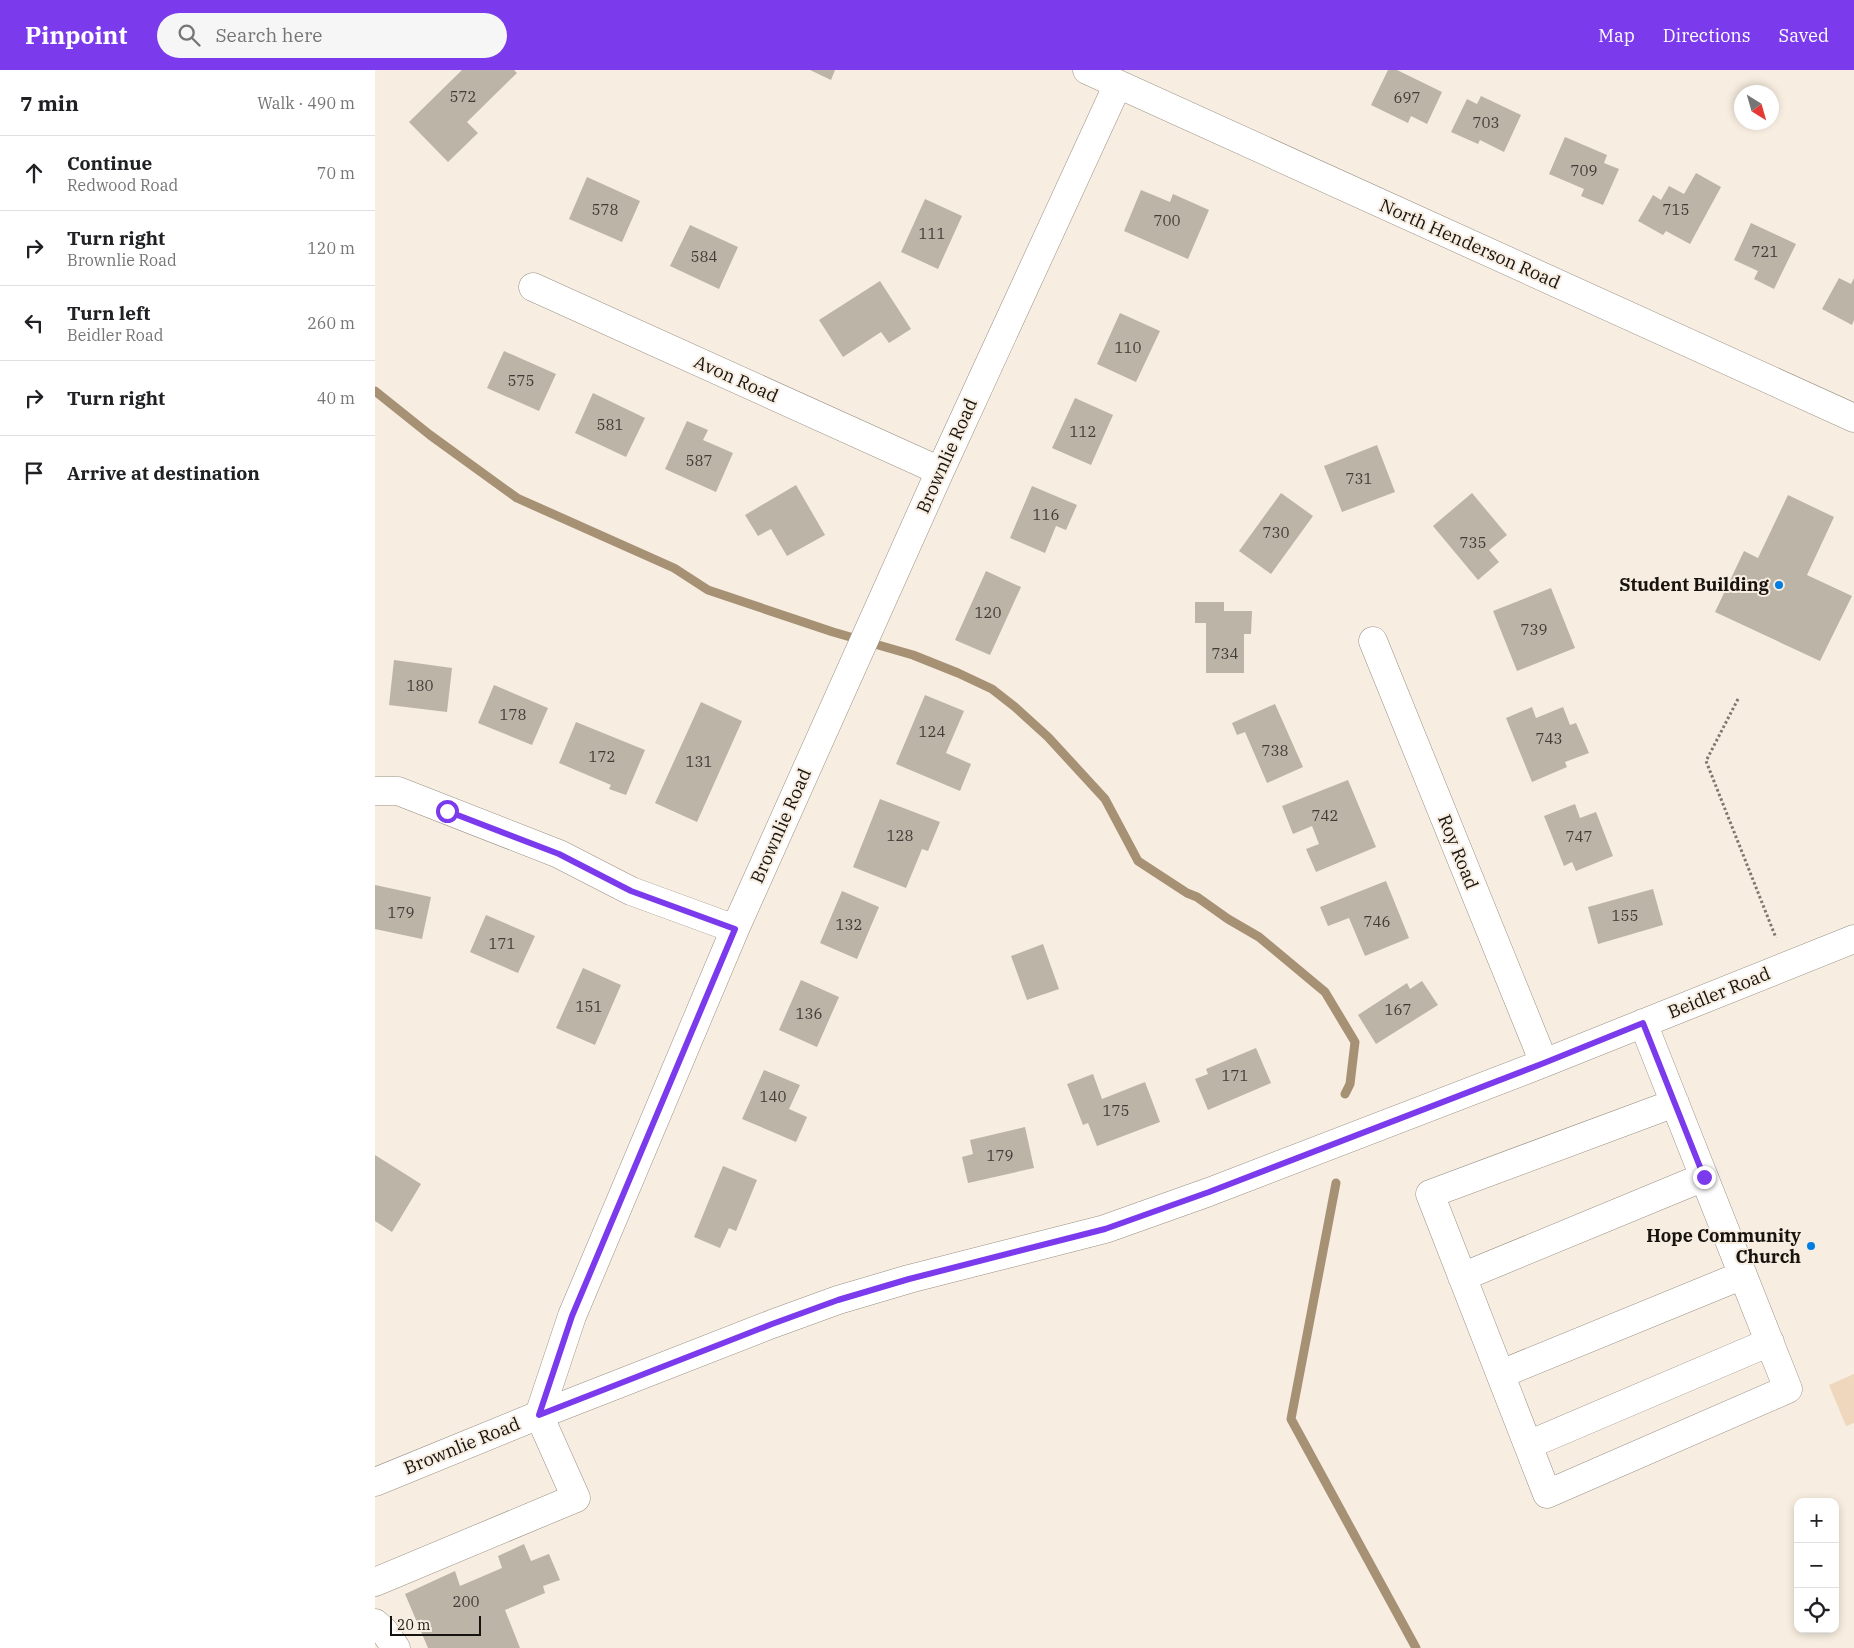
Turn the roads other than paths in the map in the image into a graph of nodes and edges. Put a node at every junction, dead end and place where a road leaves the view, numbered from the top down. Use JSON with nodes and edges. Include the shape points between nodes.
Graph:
{"nodes":[{"id":1,"x":1087,"y":70,"type":"edge"},
{"id":2,"x":1118,"y":84,"type":"junction"},
{"id":3,"x":533,"y":287,"type":"dead end"},
{"id":4,"x":1854,"y":418,"type":"edge"},
{"id":5,"x":940,"y":471,"type":"junction"},
{"id":6,"x":1373,"y":641,"type":"dead end"},
{"id":7,"x":375,"y":791,"type":"edge"},
{"id":8,"x":735,"y":929,"type":"junction"},
{"id":9,"x":1854,"y":939,"type":"edge"},
{"id":10,"x":1643,"y":1023,"type":"junction"},
{"id":11,"x":1544,"y":1063,"type":"junction"},
{"id":12,"x":1675,"y":1103,"type":"junction"},
{"id":13,"x":1704,"y":1177,"type":"junction"},
{"id":14,"x":1743,"y":1275,"type":"junction"},
{"id":15,"x":1463,"y":1277,"type":"junction"},
{"id":16,"x":1770,"y":1342,"type":"junction"},
{"id":17,"x":1501,"y":1374,"type":"junction"},
{"id":18,"x":539,"y":1415,"type":"junction"},
{"id":19,"x":1528,"y":1445,"type":"junction"},
{"id":20,"x":375,"y":1482,"type":"edge"},
{"id":21,"x":375,"y":1582,"type":"edge"},
{"id":22,"x":375,"y":1623,"type":"edge"},
{"id":23,"x":396,"y":1648,"type":"edge"}],
"edges":[{"from":1,"to":2,"type":"street","name":"North Henderson Road"},
{"from":2,"to":4,"type":"street","name":"North Henderson Road"},
{"from":2,"to":5,"type":"street","name":"Brownlie Road"},
{"from":3,"to":5,"type":"street","name":"Avon Road"},
{"from":5,"to":8,"type":"street","name":"Brownlie Road"},
{"from":6,"to":11,"type":"street","name":"Roy Road"},
{"from":7,"to":8,"type":"street","via":[[398,791],[559,854],[631,891]]},
{"from":8,"to":18,"type":"street","name":"Brownlie Road","via":[[572,1316]]},
{"from":9,"to":10,"type":"street","name":"Beidler Road"},
{"from":10,"to":11,"type":"street","name":"Beidler Road"},
{"from":10,"to":12,"type":"street"},
{"from":11,"to":18,"type":"street","name":"Beidler Road","via":[[1105,1229],[838,1300]]},
{"from":12,"to":13,"type":"street"},
{"from":12,"to":15,"type":"street","via":[[1430,1194]]},
{"from":13,"to":14,"type":"street"},
{"from":13,"to":15,"type":"street"},
{"from":14,"to":16,"type":"street"},
{"from":14,"to":17,"type":"street"},
{"from":15,"to":17,"type":"street"},
{"from":16,"to":19,"type":"street"},
{"from":16,"to":19,"type":"street","via":[[1788,1389],[1547,1494]]},
{"from":17,"to":19,"type":"street"},
{"from":18,"to":20,"type":"street","name":"Brownlie Road"},
{"from":18,"to":21,"type":"street","via":[[576,1498]]},
{"from":22,"to":23,"type":"street"}]}
